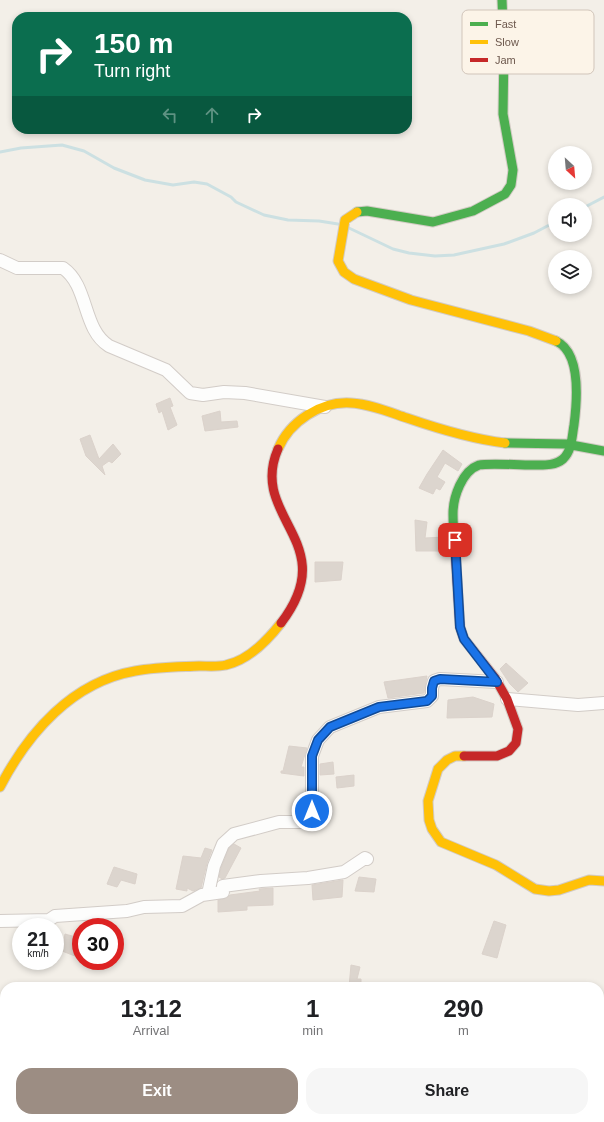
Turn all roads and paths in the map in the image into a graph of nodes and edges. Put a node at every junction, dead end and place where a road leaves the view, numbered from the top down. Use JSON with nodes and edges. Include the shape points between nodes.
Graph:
{"nodes":[{"id":1,"x":502,"y":0,"type":"edge"},
{"id":2,"x":502,"y":10,"type":"edge"},
{"id":3,"x":504,"y":74,"type":"edge"},
{"id":4,"x":0,"y":260,"type":"edge"},
{"id":5,"x":326,"y":407,"type":"junction"},
{"id":6,"x":571,"y":445,"type":"junction"},
{"id":7,"x":604,"y":451,"type":"edge"},
{"id":8,"x":497,"y":682,"type":"junction"},
{"id":9,"x":507,"y":699,"type":"junction"},
{"id":10,"x":604,"y":703,"type":"edge"},
{"id":11,"x":0,"y":787,"type":"edge"},
{"id":12,"x":367,"y":859,"type":"dead end"},
{"id":13,"x":604,"y":881,"type":"edge"},
{"id":14,"x":208,"y":894,"type":"junction"},
{"id":15,"x":0,"y":920,"type":"edge"}],
"edges":[{"from":1,"to":2,"type":"street"},
{"from":3,"to":6,"type":"street","via":[[503,114],[513,170],[511,185],[504,194],[473,211],[433,222],[367,211],[355,212],[345,220],[338,261],[344,272],[354,279],[404,298],[529,331],[558,342],[572,361],[576,378],[577,403]]},
{"from":4,"to":5,"type":"street","via":[[17,268],[63,268],[75,281],[94,329],[102,342],[166,370],[190,393],[245,393]]},
{"from":5,"to":6,"type":"street","via":[[344,403],[364,405],[449,431],[494,441]]},
{"from":5,"to":11,"type":"street","via":[[308,414],[289,429],[278,446],[272,464],[272,487],[278,506],[298,544],[303,576],[290,612],[268,638],[256,650],[226,665],[134,671],[106,678],[79,691],[62,705],[22,748]]},
{"from":6,"to":7,"type":"street"},
{"from":6,"to":8,"type":"street","via":[[563,459],[549,465],[480,465],[470,471],[459,487],[453,512],[460,627],[464,639]]},
{"from":8,"to":9,"type":"street"},
{"from":8,"to":14,"type":"street","via":[[440,679],[434,681],[432,696],[427,701],[379,707],[330,727],[318,740],[312,756],[312,811],[309,818],[300,822],[279,822],[234,834],[223,844],[214,866]]},
{"from":9,"to":10,"type":"street","via":[[578,705]]},
{"from":9,"to":13,"type":"street","via":[[518,729],[516,742],[508,751],[497,756],[455,756],[447,760],[438,770],[428,801],[432,829],[441,842],[496,865],[535,889],[559,890],[589,880]]},
{"from":12,"to":14,"type":"street","via":[[344,872],[223,886],[223,892]]},
{"from":14,"to":15,"type":"street","via":[[182,906],[55,916],[49,920]]}]}
